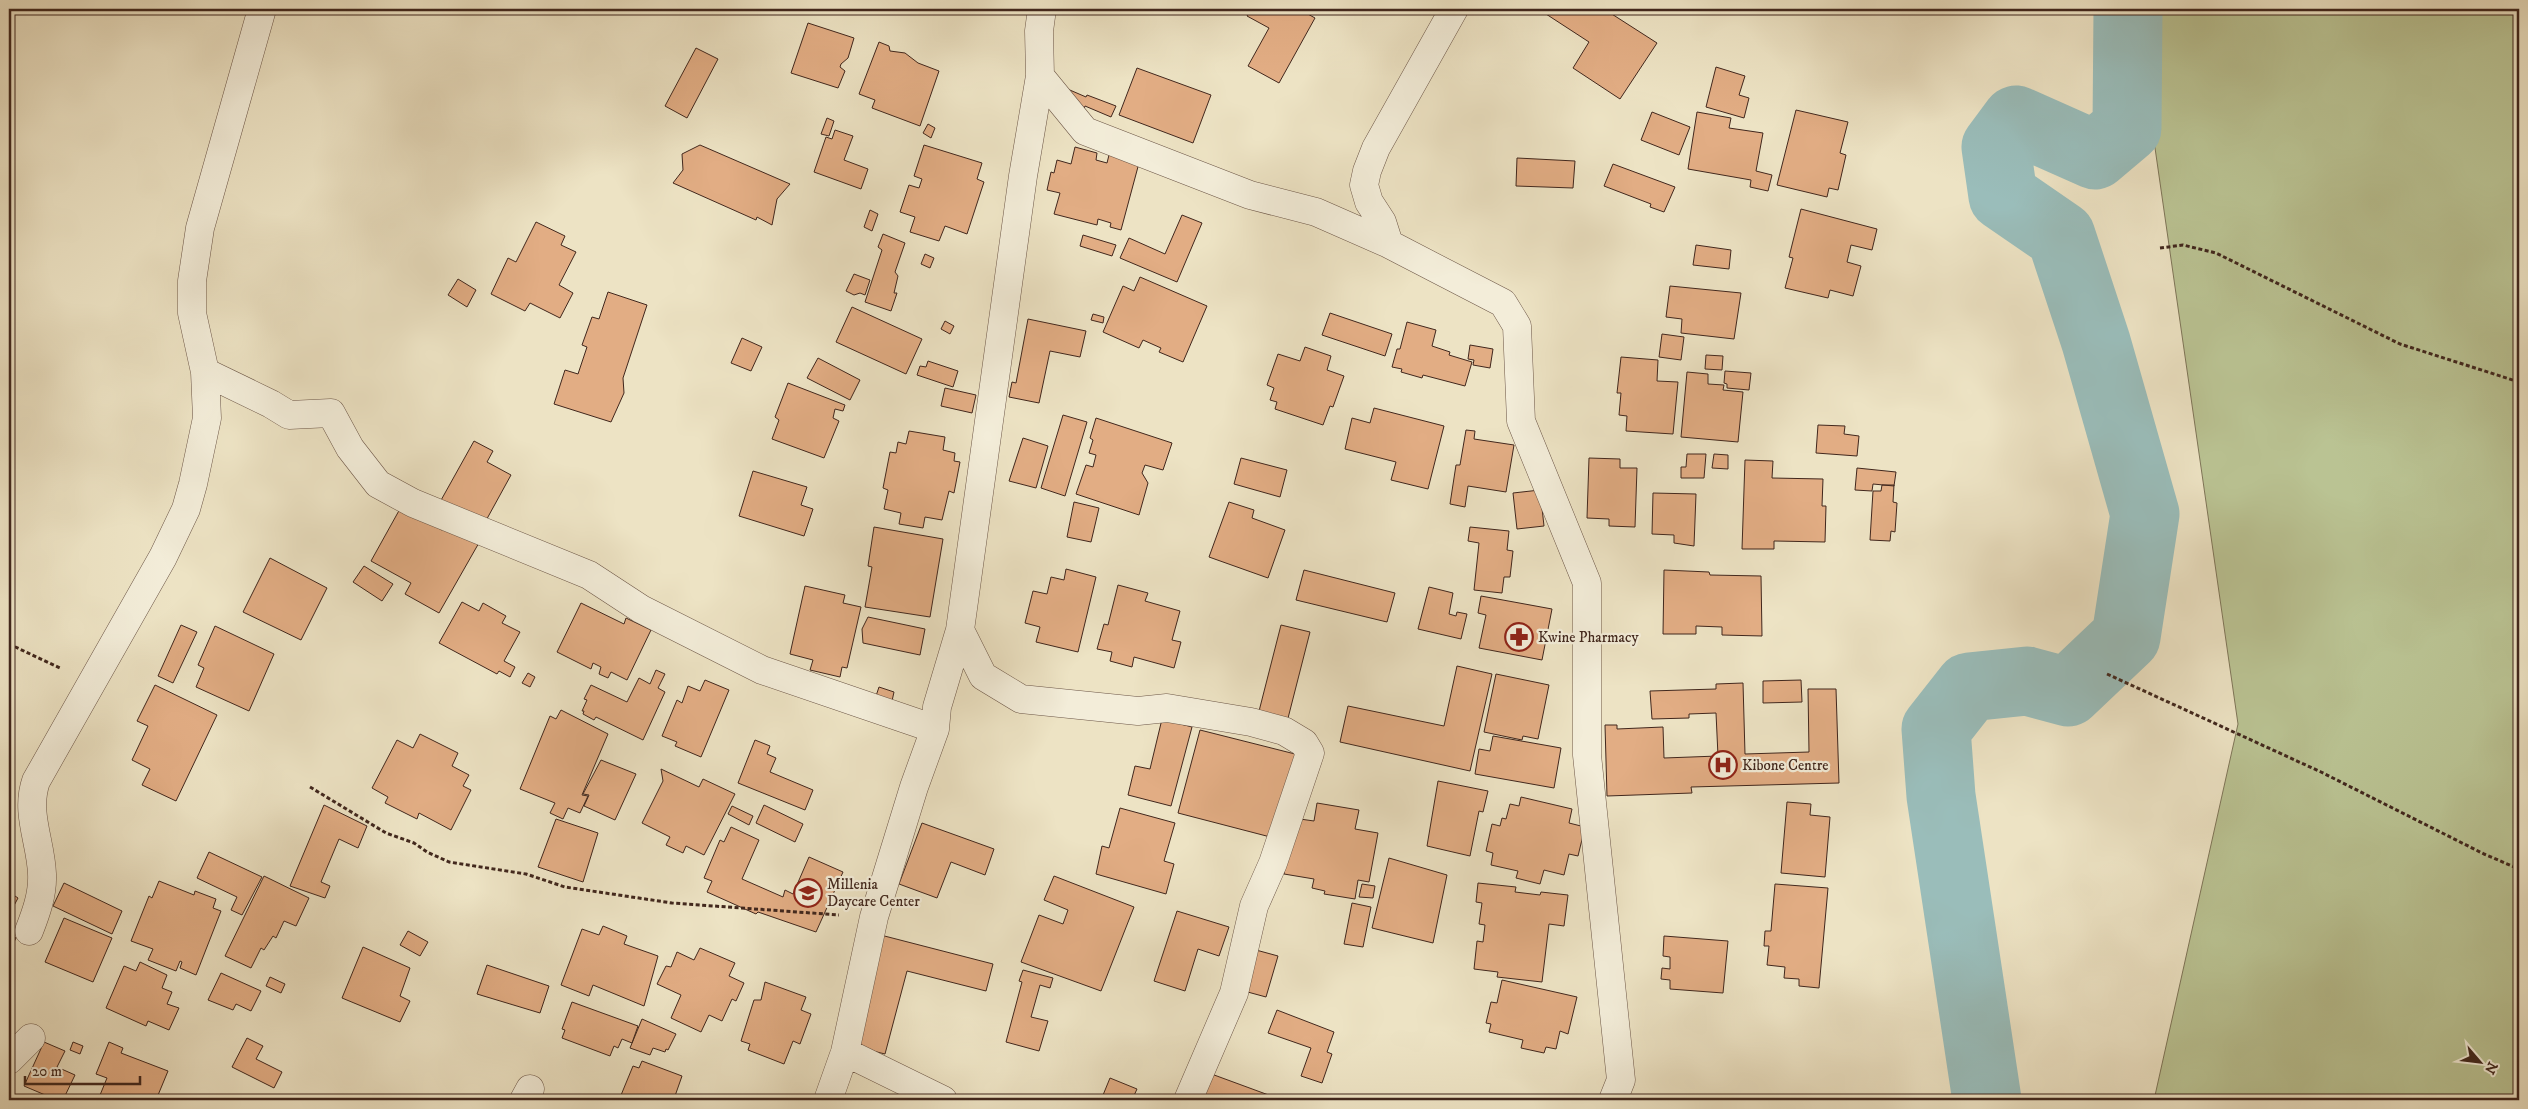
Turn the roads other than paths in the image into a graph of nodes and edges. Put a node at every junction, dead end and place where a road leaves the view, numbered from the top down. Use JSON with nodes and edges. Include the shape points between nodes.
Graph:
{"nodes":[{"id":1,"x":262,"y":9,"type":"edge"},
{"id":2,"x":1042,"y":9,"type":"edge"},
{"id":3,"x":1454,"y":9,"type":"edge"},
{"id":4,"x":1040,"y":76,"type":"junction"},
{"id":5,"x":1389,"y":244,"type":"junction"},
{"id":6,"x":205,"y":372,"type":"junction"},
{"id":7,"x":960,"y":630,"type":"junction"},
{"id":8,"x":935,"y":729,"type":"junction"},
{"id":9,"x":29,"y":931,"type":"dead end"},
{"id":10,"x":31,"y":1038,"type":"dead end"},
{"id":11,"x":845,"y":1052,"type":"junction"},
{"id":12,"x":9,"y":1060,"type":"edge"},
{"id":13,"x":828,"y":1100,"type":"edge"},
{"id":14,"x":943,"y":1100,"type":"edge"},
{"id":15,"x":1188,"y":1100,"type":"edge"},
{"id":16,"x":1613,"y":1100,"type":"edge"}],
"edges":[{"from":1,"to":6,"type":"street","via":[[200,228],[194,262],[192,313]]},
{"from":2,"to":4,"type":"street"},
{"from":3,"to":5,"type":"street","via":[[1376,148],[1367,171],[1364,186]]},
{"from":4,"to":5,"type":"street","via":[[1085,132],[1250,195],[1316,212]]},
{"from":4,"to":7,"type":"street","via":[[1023,176]]},
{"from":5,"to":16,"type":"street","via":[[1503,303],[1511,312],[1517,326],[1521,421],[1587,583],[1587,755],[1621,1080]]},
{"from":6,"to":8,"type":"street","via":[[289,416],[331,413],[350,448],[378,484],[413,503],[589,575],[641,610],[762,670]]},
{"from":6,"to":9,"type":"street","via":[[204,434],[186,509],[163,556],[40,771],[34,789],[32,806],[42,873],[38,908]]},
{"from":7,"to":8,"type":"street"},
{"from":7,"to":15,"type":"street","via":[[984,676],[1021,699],[1138,711],[1167,708],[1251,722],[1284,731],[1304,743],[1310,754],[1273,864],[1254,906],[1234,993]]},
{"from":8,"to":11,"type":"street","via":[[874,917]]},
{"from":10,"to":12,"type":"street"},
{"from":11,"to":13,"type":"street"},
{"from":11,"to":14,"type":"street"}]}
